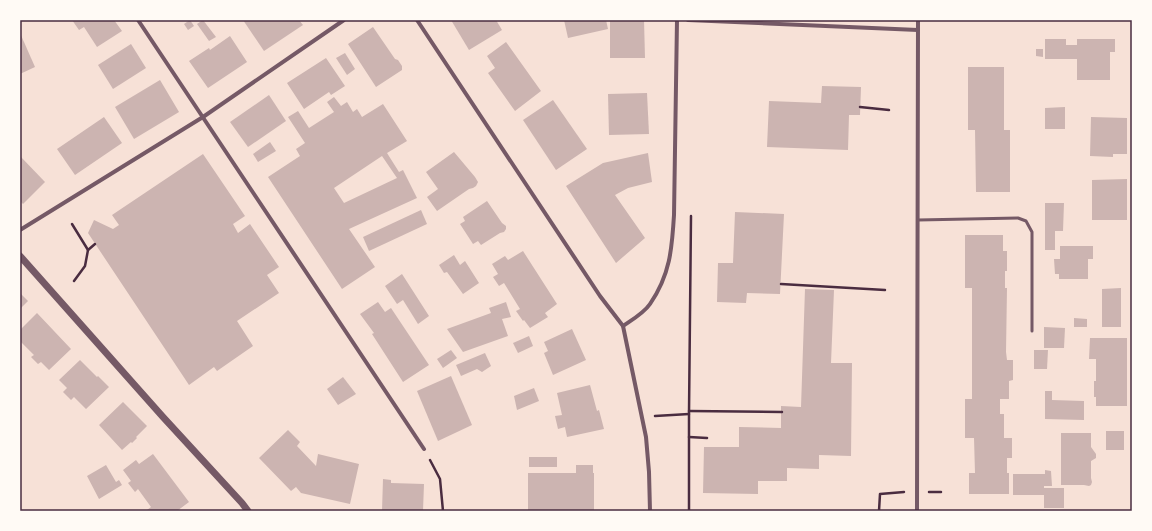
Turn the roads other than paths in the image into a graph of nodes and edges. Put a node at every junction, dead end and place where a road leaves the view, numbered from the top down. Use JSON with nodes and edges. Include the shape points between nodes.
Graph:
{"nodes":[{"id":1,"x":138,"y":20,"type":"edge"},
{"id":2,"x":344,"y":20,"type":"edge"},
{"id":3,"x":416,"y":20,"type":"edge"},
{"id":4,"x":677,"y":20,"type":"edge"},
{"id":5,"x":688,"y":20,"type":"edge"},
{"id":6,"x":918,"y":20,"type":"edge"},
{"id":7,"x":918,"y":30,"type":"junction"},
{"id":8,"x":203,"y":117,"type":"junction"},
{"id":9,"x":918,"y":220,"type":"junction"},
{"id":10,"x":20,"y":230,"type":"edge"},
{"id":11,"x":20,"y":256,"type":"edge"},
{"id":12,"x":624,"y":326,"type":"junction"},
{"id":13,"x":1032,"y":331,"type":"dead end"},
{"id":14,"x":424,"y":449,"type":"road end"},
{"id":15,"x":248,"y":511,"type":"edge"},
{"id":16,"x":650,"y":511,"type":"edge"},
{"id":17,"x":917,"y":511,"type":"edge"}],
"edges":[{"from":1,"to":8,"type":"street"},
{"from":2,"to":8,"type":"street"},
{"from":3,"to":12,"type":"street","via":[[600,296]]},
{"from":4,"to":12,"type":"street","via":[[672,245],[666,275],[649,305]]},
{"from":5,"to":7,"type":"street"},
{"from":6,"to":7,"type":"street"},
{"from":7,"to":9,"type":"street"},
{"from":8,"to":10,"type":"street"},
{"from":8,"to":14,"type":"street"},
{"from":9,"to":13,"type":"lane","via":[[1018,218],[1026,221],[1032,232]]},
{"from":9,"to":17,"type":"street"},
{"from":11,"to":15,"type":"street"},
{"from":12,"to":16,"type":"street","via":[[646,437]]}]}
